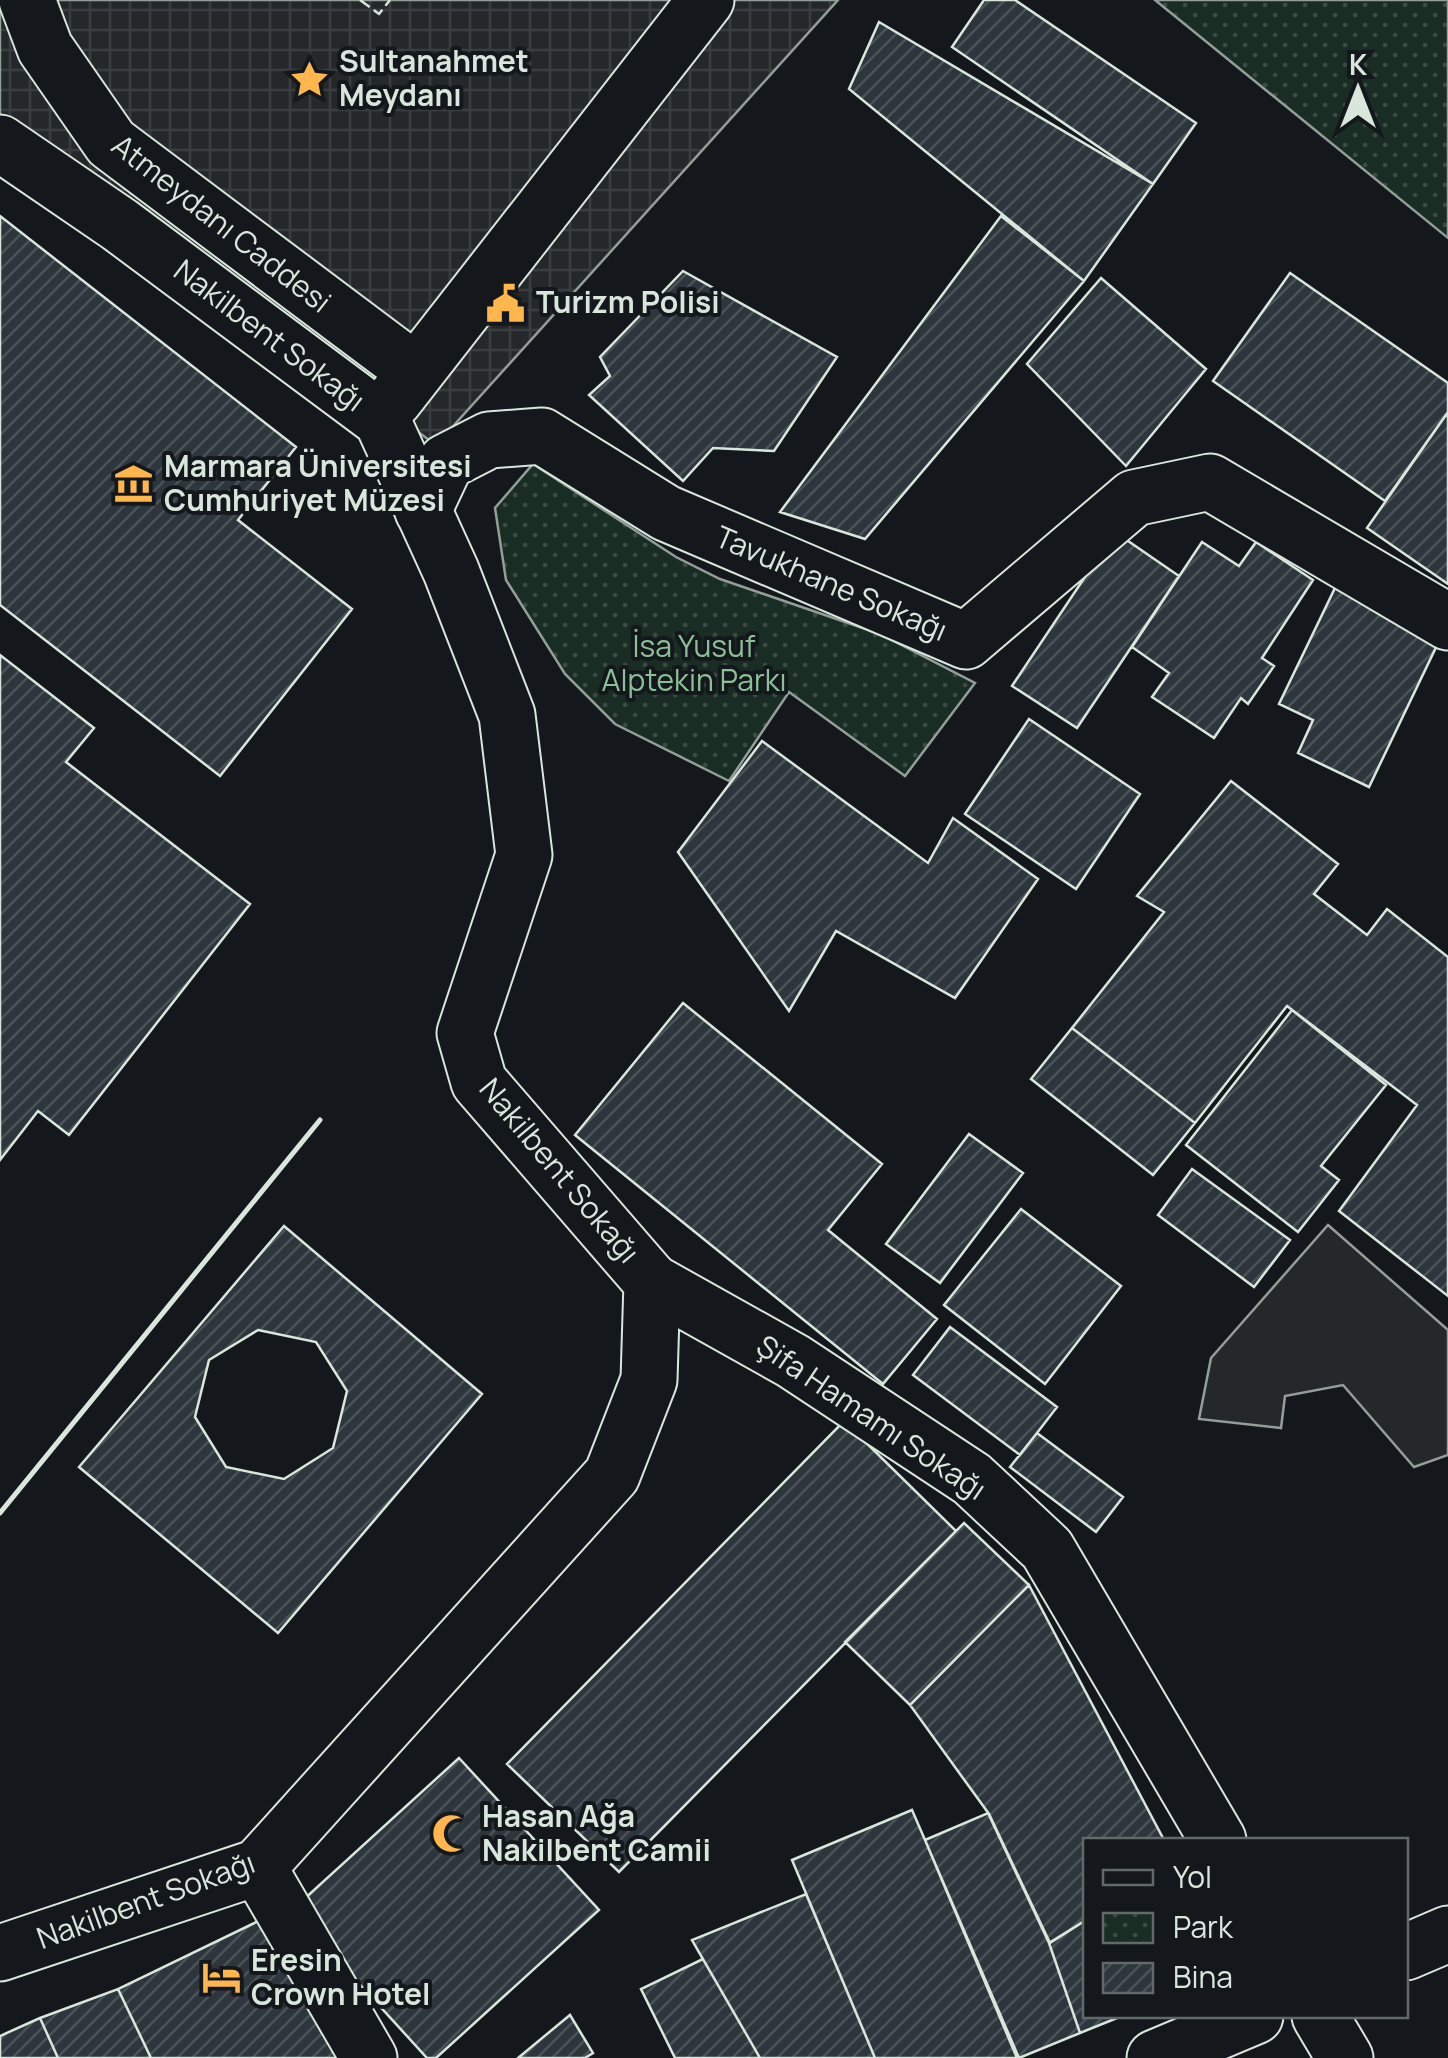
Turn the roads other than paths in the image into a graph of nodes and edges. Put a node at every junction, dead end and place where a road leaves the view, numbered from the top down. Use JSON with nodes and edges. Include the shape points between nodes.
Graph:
{"nodes":[{"id":1,"x":27,"y":0,"type":"edge"},
{"id":2,"x":706,"y":0,"type":"edge"},
{"id":3,"x":0,"y":144,"type":"edge"},
{"id":4,"x":414,"y":370,"type":"junction"},
{"id":5,"x":382,"y":420,"type":"junction"},
{"id":6,"x":423,"y":511,"type":"junction"},
{"id":7,"x":1448,"y":622,"type":"edge"},
{"id":8,"x":652,"y":1282,"type":"junction"},
{"id":9,"x":1217,"y":1838,"type":"edge"},
{"id":10,"x":258,"y":1867,"type":"junction"},
{"id":11,"x":1448,"y":1934,"type":"edge"},
{"id":12,"x":1408,"y":1951,"type":"edge"},
{"id":13,"x":0,"y":1953,"type":"edge"},
{"id":14,"x":1250,"y":2018,"type":"edge"},
{"id":15,"x":1321,"y":2018,"type":"edge"},
{"id":16,"x":369,"y":2058,"type":"edge"},
{"id":17,"x":1155,"y":2058,"type":"edge"},
{"id":18,"x":1344,"y":2058,"type":"edge"}],
"edges":[{"from":1,"to":4,"type":"street","name":"Atmeydanı Caddesi","via":[[45,48],[110,144]]},
{"from":2,"to":4,"type":"street"},
{"from":3,"to":5,"type":"street","name":"Nakilbent Sokağı"},
{"from":4,"to":5,"type":"street"},
{"from":5,"to":6,"type":"street","name":"Nakilbent Sokağı"},
{"from":6,"to":7,"type":"street","name":"Tavukhane Sokağı","via":[[446,462],[489,440],[542,436],[666,514],[966,641],[1134,498],[1210,482]]},
{"from":6,"to":8,"type":"street","name":"Nakilbent Sokağı","via":[[507,715],[524,855],[465,1033],[478,1082]]},
{"from":8,"to":9,"type":"street","name":"Şifa Hamamı Sokağı","via":[[793,1361],[972,1479],[1047,1549]]},
{"from":8,"to":10,"type":"street","name":"Nakilbent Sokağı","via":[[648,1380],[612,1475]]},
{"from":10,"to":13,"type":"street","name":"Nakilbent Sokağı"},
{"from":10,"to":16,"type":"street"},
{"from":11,"to":12,"type":"street"},
{"from":14,"to":17,"type":"street"},
{"from":15,"to":18,"type":"street"}]}
